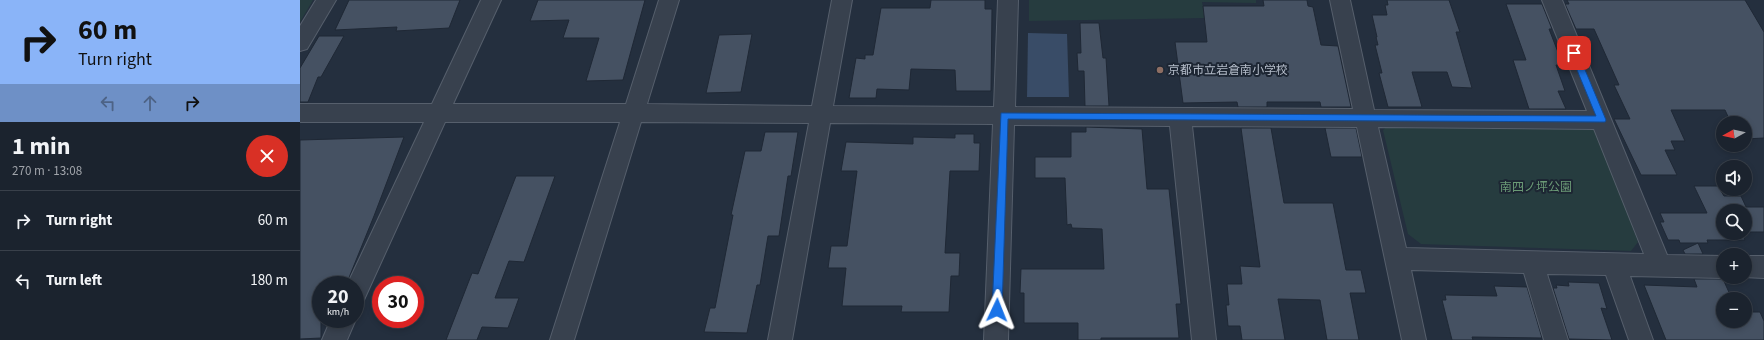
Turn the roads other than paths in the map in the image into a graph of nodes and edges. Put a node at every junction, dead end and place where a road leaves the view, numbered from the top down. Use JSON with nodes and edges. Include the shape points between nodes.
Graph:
{"nodes":[{"id":1,"x":326,"y":0,"type":"edge"},
{"id":2,"x":491,"y":0,"type":"edge"},
{"id":3,"x":669,"y":0,"type":"edge"},
{"id":4,"x":842,"y":0,"type":"edge"},
{"id":5,"x":1008,"y":0,"type":"edge"},
{"id":6,"x":1340,"y":0,"type":"edge"},
{"id":7,"x":1552,"y":0,"type":"edge"},
{"id":8,"x":300,"y":43,"type":"edge"},
{"id":9,"x":300,"y":113,"type":"edge"},
{"id":10,"x":439,"y":113,"type":"junction"},
{"id":11,"x":635,"y":113,"type":"junction"},
{"id":12,"x":820,"y":114,"type":"junction"},
{"id":13,"x":1004,"y":116,"type":"junction"},
{"id":14,"x":1180,"y":117,"type":"junction"},
{"id":15,"x":1366,"y":118,"type":"junction"},
{"id":16,"x":1602,"y":120,"type":"junction"},
{"id":17,"x":1396,"y":259,"type":"junction"},
{"id":18,"x":1532,"y":262,"type":"junction"},
{"id":19,"x":1614,"y":264,"type":"junction"},
{"id":20,"x":1660,"y":265,"type":"junction"},
{"id":21,"x":1716,"y":266,"type":"edge"},
{"id":22,"x":1752,"y":267,"type":"edge"},
{"id":23,"x":1764,"y":268,"type":"edge"},
{"id":24,"x":363,"y":276,"type":"edge"},
{"id":25,"x":340,"y":328,"type":"edge"},
{"id":26,"x":334,"y":340,"type":"edge"},
{"id":27,"x":562,"y":340,"type":"edge"},
{"id":28,"x":780,"y":340,"type":"edge"},
{"id":29,"x":996,"y":340,"type":"edge"},
{"id":30,"x":1204,"y":340,"type":"edge"},
{"id":31,"x":1414,"y":340,"type":"edge"},
{"id":32,"x":1556,"y":340,"type":"edge"},
{"id":33,"x":1641,"y":340,"type":"edge"}],
"edges":[{"from":1,"to":8,"type":"street"},
{"from":2,"to":10,"type":"street"},
{"from":3,"to":11,"type":"street"},
{"from":4,"to":12,"type":"street"},
{"from":5,"to":13,"type":"street"},
{"from":6,"to":15,"type":"street"},
{"from":7,"to":16,"type":"street"},
{"from":9,"to":10,"type":"street"},
{"from":10,"to":11,"type":"street"},
{"from":10,"to":24,"type":"street"},
{"from":11,"to":12,"type":"street"},
{"from":11,"to":27,"type":"street"},
{"from":12,"to":13,"type":"street"},
{"from":12,"to":28,"type":"street"},
{"from":13,"to":14,"type":"street"},
{"from":13,"to":29,"type":"street"},
{"from":14,"to":15,"type":"street"},
{"from":14,"to":30,"type":"street"},
{"from":15,"to":16,"type":"street"},
{"from":15,"to":17,"type":"street"},
{"from":16,"to":20,"type":"street"},
{"from":17,"to":18,"type":"street"},
{"from":17,"to":31,"type":"street"},
{"from":18,"to":19,"type":"street"},
{"from":18,"to":32,"type":"street"},
{"from":19,"to":20,"type":"street"},
{"from":19,"to":33,"type":"street"},
{"from":20,"to":21,"type":"street"},
{"from":22,"to":23,"type":"street"},
{"from":25,"to":26,"type":"street"}]}
